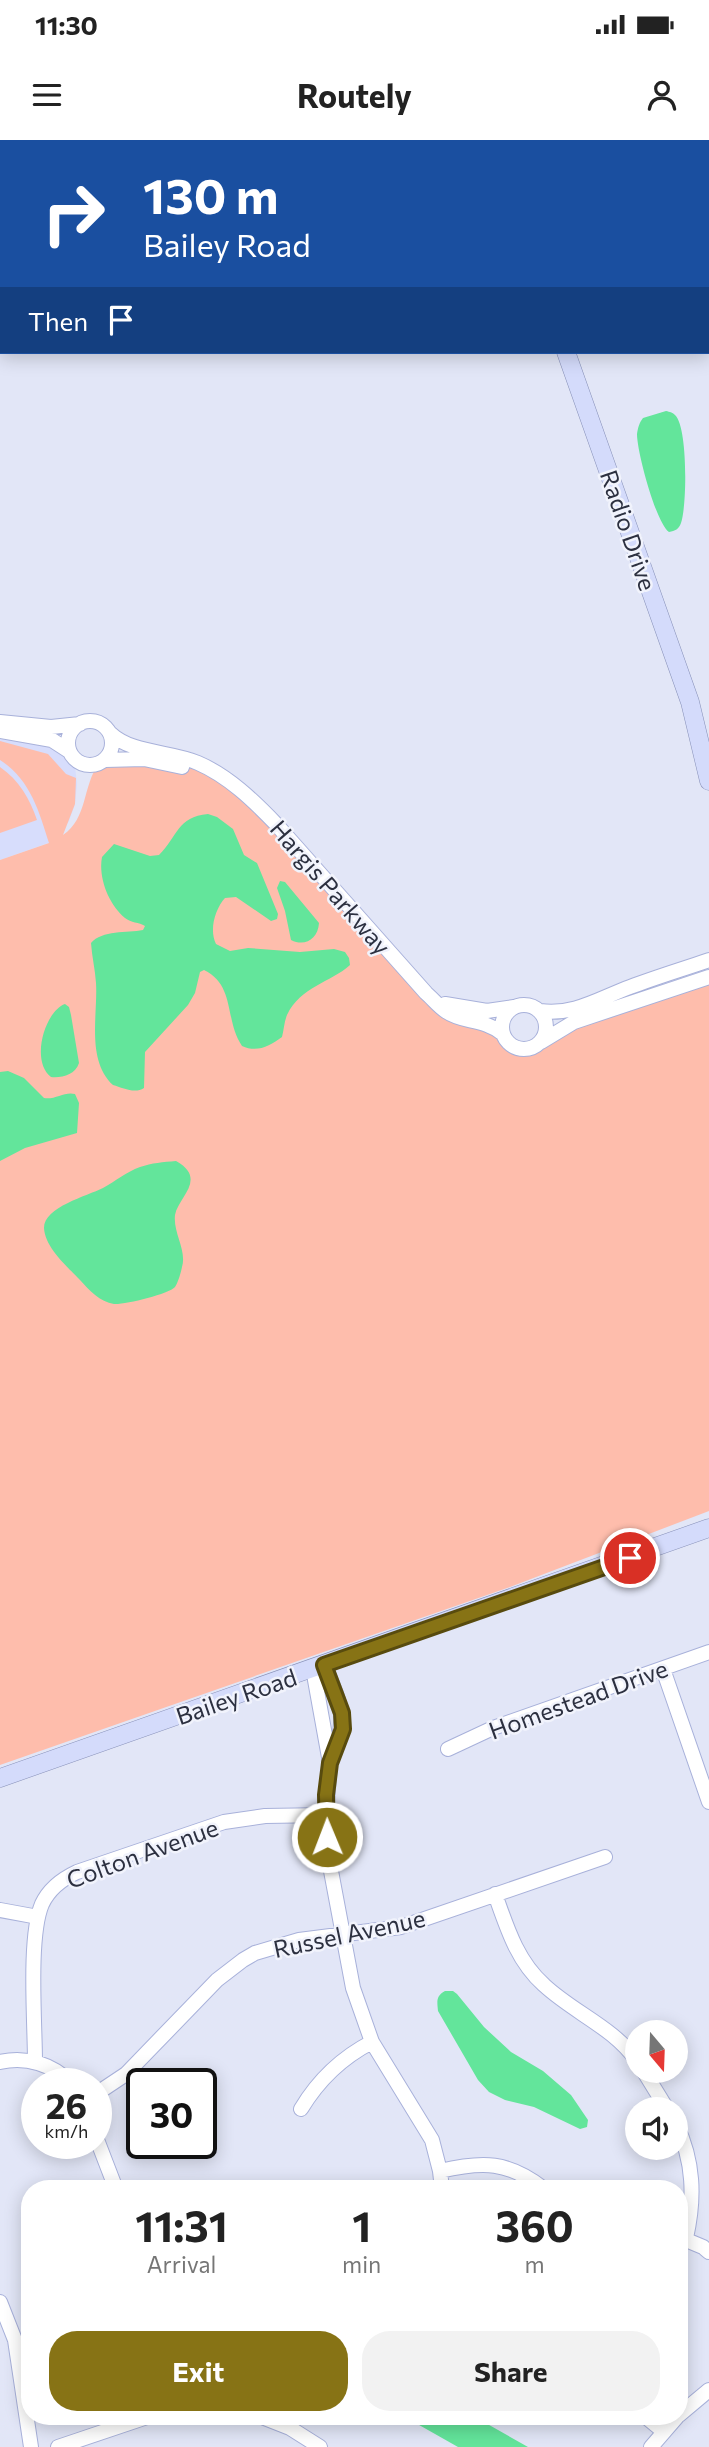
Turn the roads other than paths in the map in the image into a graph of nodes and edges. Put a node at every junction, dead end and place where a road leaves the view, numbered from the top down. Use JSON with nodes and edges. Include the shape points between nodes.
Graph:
{"nodes":[{"id":1,"x":567,"y":354,"type":"edge"},
{"id":2,"x":691,"y":708,"type":"junction"},
{"id":3,"x":0,"y":722,"type":"edge"},
{"id":4,"x":80,"y":724,"type":"junction"},
{"id":5,"x":0,"y":731,"type":"edge"},
{"id":6,"x":110,"y":733,"type":"junction"},
{"id":7,"x":709,"y":745,"type":"edge"},
{"id":8,"x":69,"y":751,"type":"junction"},
{"id":9,"x":105,"y":760,"type":"junction"},
{"id":10,"x":218,"y":776,"type":"junction"},
{"id":11,"x":709,"y":781,"type":"edge"},
{"id":12,"x":709,"y":960,"type":"edge"},
{"id":13,"x":709,"y":977,"type":"edge"},
{"id":14,"x":440,"y":1004,"type":"junction"},
{"id":15,"x":514,"y":1007,"type":"junction"},
{"id":16,"x":540,"y":1012,"type":"junction"},
{"id":17,"x":503,"y":1034,"type":"junction"},
{"id":18,"x":541,"y":1042,"type":"junction"},
{"id":19,"x":709,"y":1528,"type":"edge"},
{"id":20,"x":709,"y":1652,"type":"edge"},
{"id":21,"x":319,"y":1667,"type":"junction"},
{"id":22,"x":663,"y":1669,"type":"junction"},
{"id":23,"x":448,"y":1749,"type":"dead end"},
{"id":24,"x":0,"y":1778,"type":"edge"},
{"id":25,"x":709,"y":1802,"type":"edge"},
{"id":26,"x":326,"y":1815,"type":"junction"},
{"id":27,"x":606,"y":1857,"type":"dead end"},
{"id":28,"x":495,"y":1894,"type":"junction"},
{"id":29,"x":0,"y":1910,"type":"edge"},
{"id":30,"x":38,"y":1917,"type":"junction"},
{"id":31,"x":344,"y":1935,"type":"junction"},
{"id":32,"x":372,"y":2042,"type":"junction"},
{"id":33,"x":625,"y":2048,"type":"edge"},
{"id":34,"x":0,"y":2062,"type":"edge"},
{"id":35,"x":35,"y":2062,"type":"junction"},
{"id":36,"x":50,"y":2068,"type":"edge"},
{"id":37,"x":112,"y":2085,"type":"edge"},
{"id":38,"x":301,"y":2109,"type":"dead end"},
{"id":39,"x":688,"y":2158,"type":"edge"},
{"id":40,"x":104,"y":2159,"type":"edge"},
{"id":41,"x":440,"y":2171,"type":"junction"},
{"id":42,"x":113,"y":2180,"type":"edge"},
{"id":43,"x":441,"y":2180,"type":"edge"},
{"id":44,"x":531,"y":2180,"type":"edge"},
{"id":45,"x":688,"y":2219,"type":"edge"},
{"id":46,"x":688,"y":2240,"type":"edge"},
{"id":47,"x":709,"y":2252,"type":"edge"},
{"id":48,"x":0,"y":2302,"type":"edge"},
{"id":49,"x":21,"y":2380,"type":"edge"},
{"id":50,"x":709,"y":2390,"type":"edge"},
{"id":51,"x":688,"y":2408,"type":"edge"},
{"id":52,"x":28,"y":2425,"type":"edge"},
{"id":53,"x":123,"y":2425,"type":"edge"},
{"id":54,"x":294,"y":2425,"type":"edge"},
{"id":55,"x":656,"y":2425,"type":"edge"},
{"id":56,"x":669,"y":2425,"type":"edge"},
{"id":57,"x":663,"y":2431,"type":"junction"},
{"id":58,"x":31,"y":2447,"type":"edge"},
{"id":59,"x":58,"y":2447,"type":"edge"},
{"id":60,"x":320,"y":2447,"type":"edge"},
{"id":61,"x":651,"y":2447,"type":"edge"}],
"edges":[{"from":1,"to":2,"type":"main road","name":"Radio Drive"},
{"from":2,"to":7,"type":"main road","name":"Radio Drive"},
{"from":2,"to":11,"type":"main road","name":"Radio Drive"},
{"from":3,"to":4,"type":"street","via":[[51,727]]},
{"from":4,"to":6,"type":"street","via":[[100,723]]},
{"from":4,"to":8,"type":"street","via":[[69,738]]},
{"from":5,"to":8,"type":"street","via":[[52,740]]},
{"from":6,"to":9,"type":"street","via":[[112,748]]},
{"from":6,"to":10,"type":"street","name":"Hargis Parkway","via":[[130,747],[184,758]]},
{"from":8,"to":9,"type":"street","via":[[86,765]]},
{"from":9,"to":10,"type":"street","name":"Hargis Parkway","via":[[144,759]]},
{"from":10,"to":14,"type":"street","name":"Hargis Parkway","via":[[255,802]]},
{"from":12,"to":16,"type":"street","via":[[572,1010]]},
{"from":13,"to":18,"type":"street","via":[[574,1022]]},
{"from":14,"to":15,"type":"street","via":[[487,1011]]},
{"from":14,"to":17,"type":"street","name":"Hargis Parkway","via":[[446,1012],[483,1022]]},
{"from":15,"to":16,"type":"street","via":[[528,1005]]},
{"from":15,"to":17,"type":"street","via":[[503,1022]]},
{"from":16,"to":18,"type":"street","via":[[546,1023]]},
{"from":17,"to":18,"type":"street","via":[[521,1049]]},
{"from":19,"to":21,"type":"main road","name":"Bailey Road"},
{"from":20,"to":22,"type":"street","name":"Homestead Drive"},
{"from":21,"to":24,"type":"main road","name":"Bailey Road"},
{"from":21,"to":26,"type":"street","via":[[342,1713],[343,1729],[330,1763]]},
{"from":22,"to":23,"type":"street","name":"Homestead Drive","via":[[493,1728]]},
{"from":22,"to":25,"type":"street"},
{"from":26,"to":30,"type":"street","name":"Colton Avenue","via":[[224,1822],[90,1868],[56,1885]]},
{"from":26,"to":31,"type":"street","via":[[328,1855]]},
{"from":27,"to":28,"type":"street","name":"Russel Avenue"},
{"from":28,"to":31,"type":"street","name":"Russel Avenue","via":[[401,1927]]},
{"from":28,"to":33,"type":"street","via":[[511,1941],[531,1972]]},
{"from":29,"to":30,"type":"street"},
{"from":30,"to":35,"type":"street","name":"Colton Avenue"},
{"from":31,"to":32,"type":"street","via":[[355,1997]]},
{"from":31,"to":37,"type":"street","name":"Russel Avenue","via":[[285,1942],[243,1960]]},
{"from":32,"to":38,"type":"street","via":[[335,2065]]},
{"from":32,"to":41,"type":"street","via":[[426,2128]]},
{"from":34,"to":35,"type":"street"},
{"from":35,"to":36,"type":"street"},
{"from":39,"to":45,"type":"street","via":[[693,2201]]},
{"from":40,"to":42,"type":"street"},
{"from":41,"to":43,"type":"street"},
{"from":41,"to":44,"type":"street","via":[[492,2164]]},
{"from":46,"to":47,"type":"street"},
{"from":48,"to":49,"type":"street","via":[[15,2340]]},
{"from":50,"to":51,"type":"street"},
{"from":52,"to":58,"type":"street"},
{"from":53,"to":59,"type":"street"},
{"from":54,"to":60,"type":"street"},
{"from":55,"to":57,"type":"street"},
{"from":56,"to":57,"type":"street"},
{"from":57,"to":61,"type":"street"}]}
